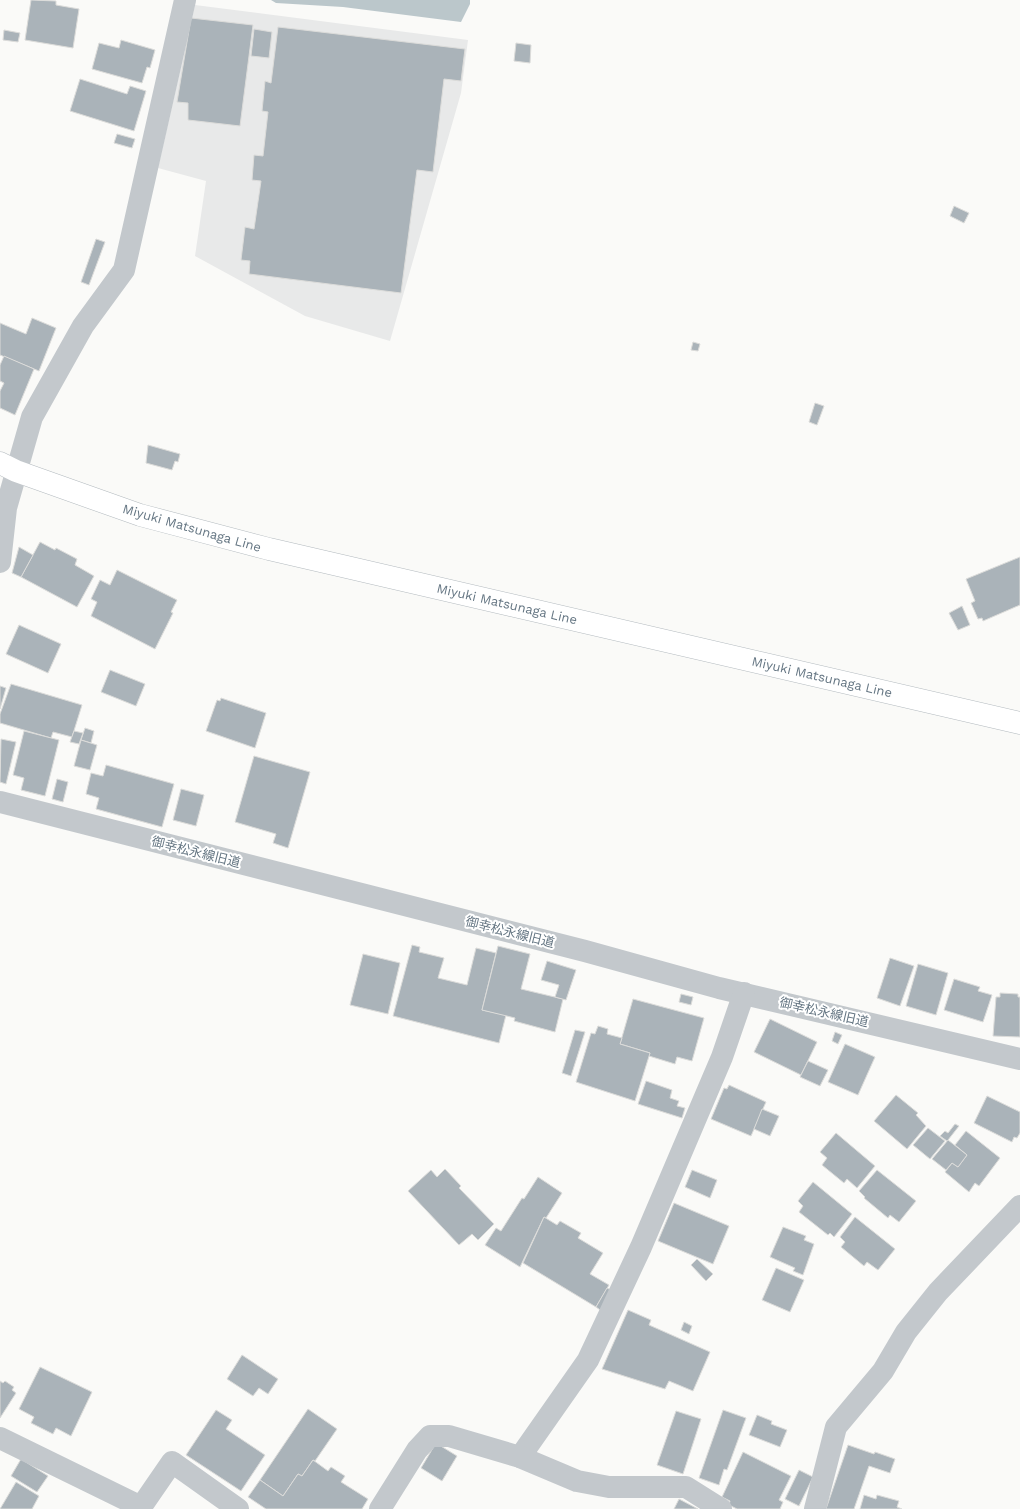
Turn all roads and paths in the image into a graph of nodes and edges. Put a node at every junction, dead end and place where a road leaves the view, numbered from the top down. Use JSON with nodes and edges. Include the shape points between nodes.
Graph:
{"nodes":[{"id":1,"x":185,"y":0,"type":"edge"},
{"id":2,"x":8,"y":467,"type":"edge"},
{"id":3,"x":0,"y":562,"type":"edge"},
{"id":4,"x":1020,"y":724,"type":"edge"},
{"id":5,"x":0,"y":802,"type":"edge"},
{"id":6,"x":744,"y":993,"type":"junction"},
{"id":7,"x":1020,"y":1059,"type":"edge"},
{"id":8,"x":1020,"y":1206,"type":"edge"},
{"id":9,"x":0,"y":1438,"type":"edge"},
{"id":10,"x":520,"y":1458,"type":"junction"},
{"id":11,"x":238,"y":1509,"type":"edge"},
{"id":12,"x":380,"y":1509,"type":"edge"},
{"id":13,"x":721,"y":1509,"type":"edge"},
{"id":14,"x":815,"y":1509,"type":"edge"}],
"edges":[{"from":1,"to":2,"type":"street","via":[[124,270],[83,326],[32,417]]},
{"from":2,"to":3,"type":"street"},
{"from":2,"to":4,"type":"main road","name":"Miyuki Matsunaga Line","via":[[140,515],[269,549]]},
{"from":5,"to":6,"type":"street","name":"御幸松永線旧道"},
{"from":6,"to":7,"type":"street","name":"御幸松永線旧道"},
{"from":6,"to":10,"type":"street","via":[[710,1086],[641,1247],[588,1360]]},
{"from":8,"to":14,"type":"street","via":[[938,1292],[906,1332],[883,1372],[836,1427]]},
{"from":9,"to":11,"type":"street","via":[[141,1507],[172,1462]]},
{"from":10,"to":12,"type":"street","via":[[449,1436],[430,1436],[417,1450]]},
{"from":10,"to":13,"type":"street","via":[[578,1481],[609,1487],[686,1487]]}]}
